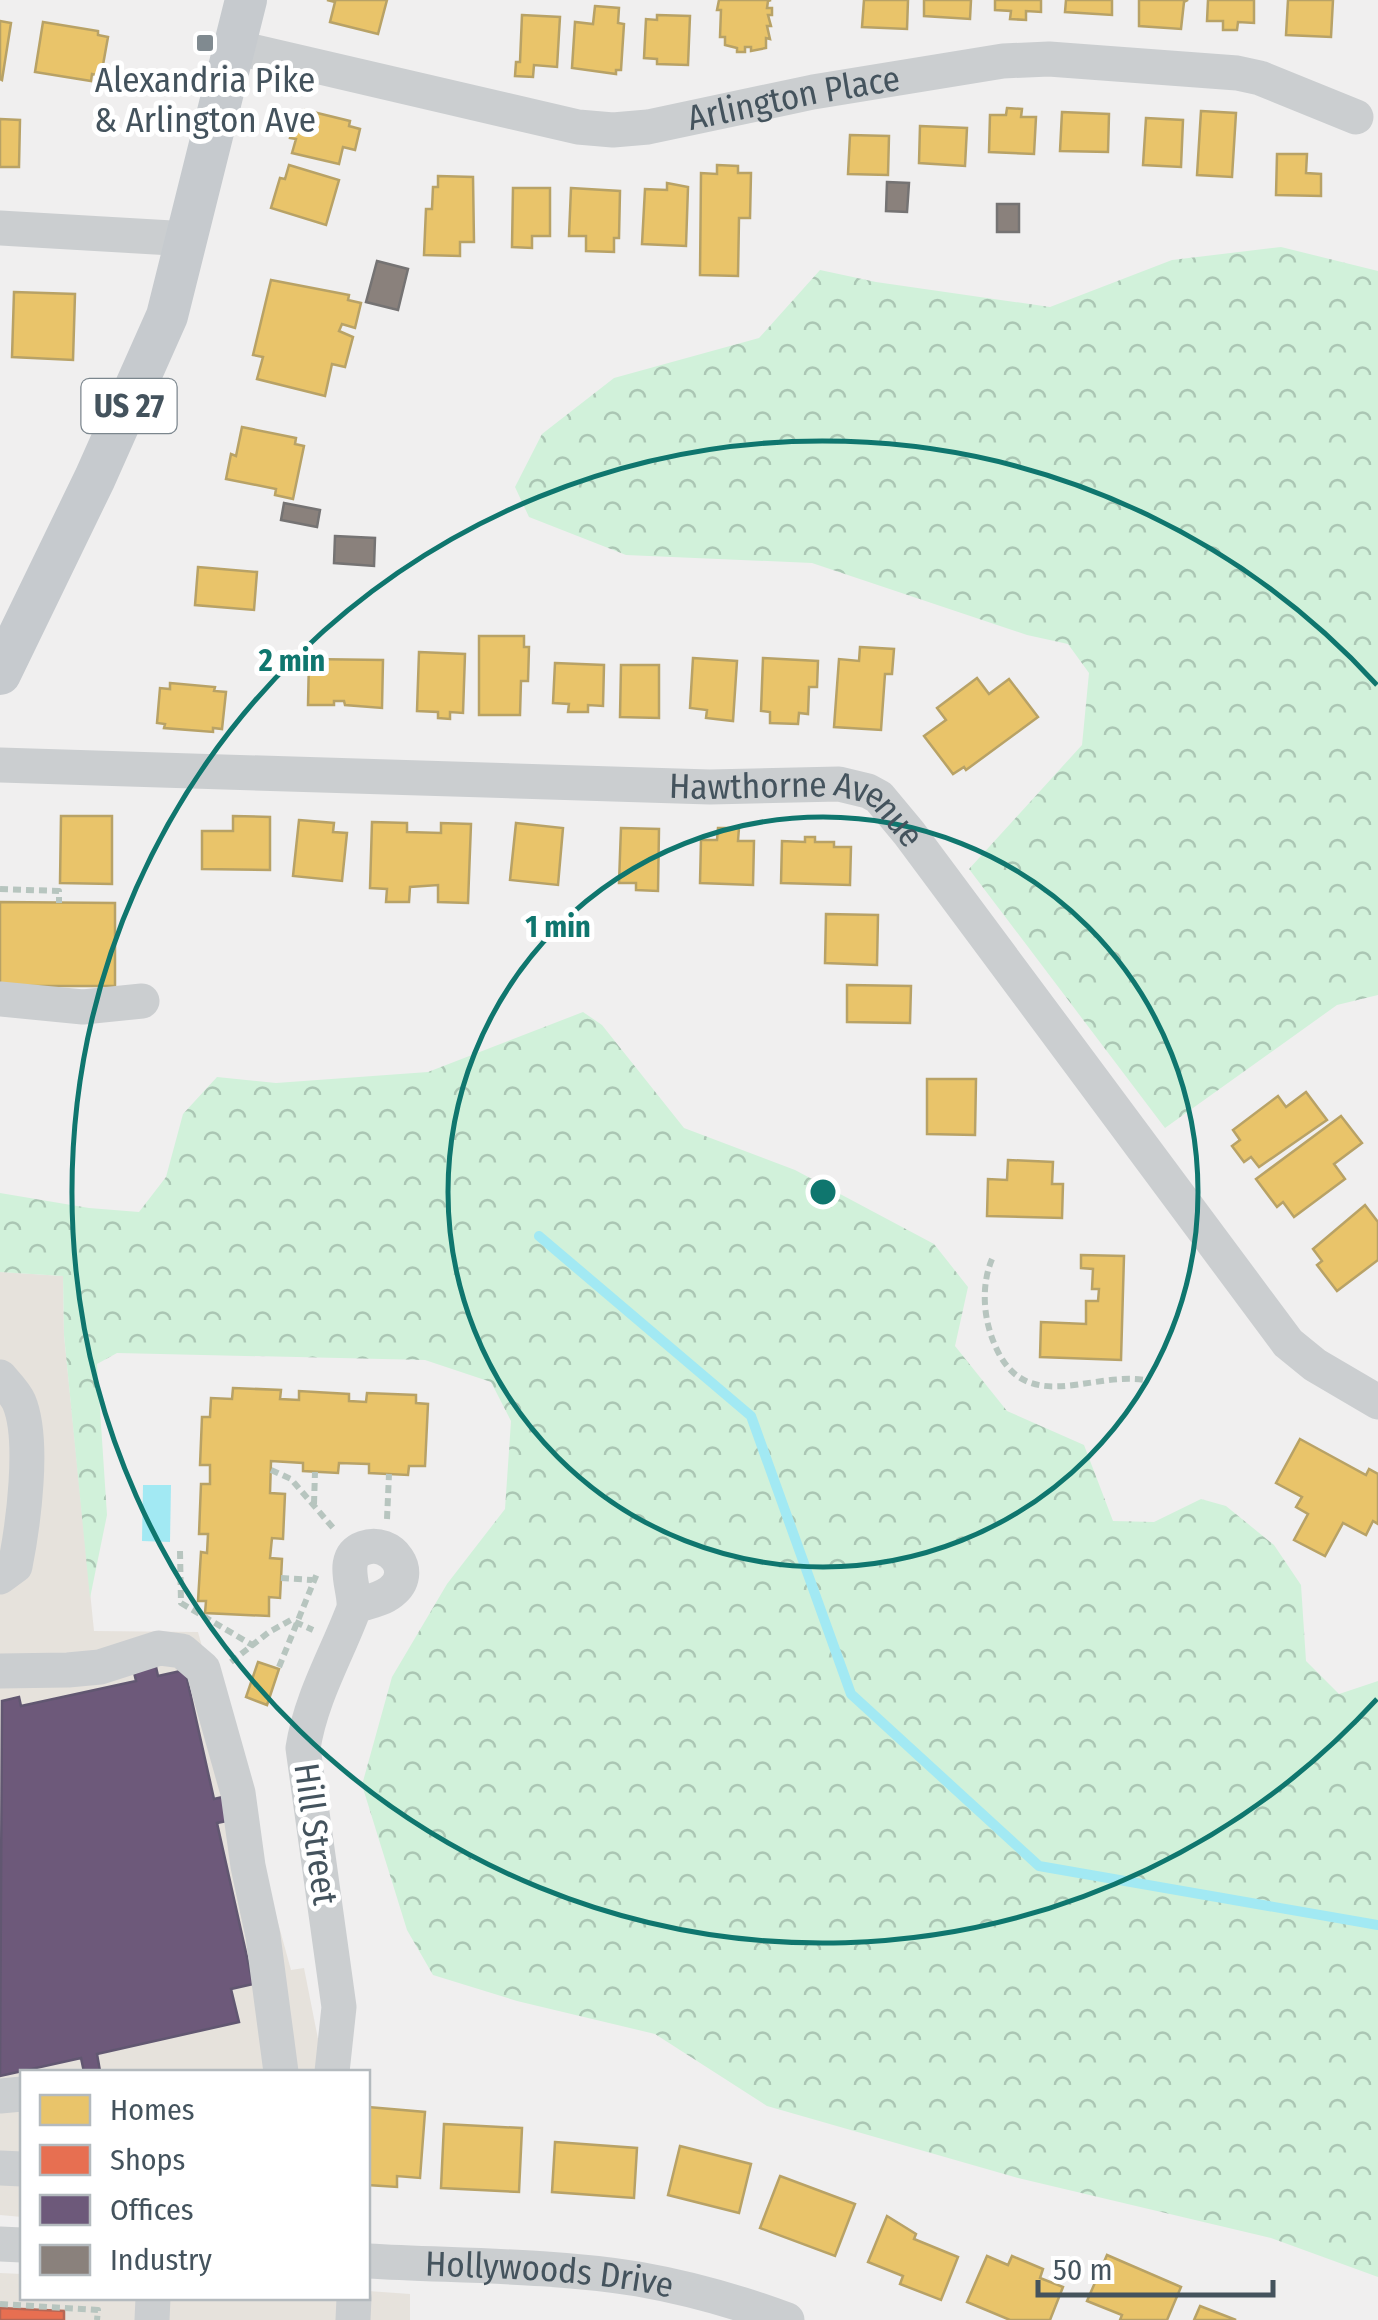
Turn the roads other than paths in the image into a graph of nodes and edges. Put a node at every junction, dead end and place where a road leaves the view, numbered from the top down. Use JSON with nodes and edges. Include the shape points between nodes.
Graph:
{"nodes":[{"id":1,"x":246,"y":0,"type":"edge"},
{"id":2,"x":234,"y":47,"type":"junction"},
{"id":3,"x":1356,"y":116,"type":"dead end"},
{"id":4,"x":0,"y":228,"type":"edge"},
{"id":5,"x":189,"y":239,"type":"junction"},
{"id":6,"x":0,"y":674,"type":"edge"},
{"id":7,"x":0,"y":766,"type":"edge"},
{"id":8,"x":0,"y":999,"type":"edge"},
{"id":9,"x":142,"y":1002,"type":"dead end"},
{"id":10,"x":0,"y":1376,"type":"edge"},
{"id":11,"x":1378,"y":1402,"type":"edge"},
{"id":12,"x":0,"y":1577,"type":"edge"},
{"id":13,"x":355,"y":1606,"type":"dead end"},
{"id":14,"x":0,"y":1670,"type":"edge"},
{"id":15,"x":281,"y":2070,"type":"edge"},
{"id":16,"x":332,"y":2070,"type":"edge"},
{"id":17,"x":370,"y":2261,"type":"edge"},
{"id":18,"x":788,"y":2320,"type":"edge"}],
"edges":[{"from":1,"to":2,"type":"main road","number":"US 27"},
{"from":2,"to":3,"type":"street","name":"Arlington Place","via":[[613,130],[946,68],[1049,59],[1237,72]]},
{"from":2,"to":5,"type":"main road","number":"US 27"},
{"from":4,"to":5,"type":"street"},
{"from":5,"to":6,"type":"main road","number":"US 27","via":[[149,362]]},
{"from":7,"to":11,"type":"street","name":"Hawthorne Avenue","via":[[710,787],[839,784],[868,791],[909,833],[1288,1343]]},
{"from":8,"to":9,"type":"street","via":[[82,1007]]},
{"from":10,"to":12,"type":"street","via":[[19,1402],[25,1440],[24,1516],[14,1566]]},
{"from":13,"to":16,"type":"street","name":"Hill Street","via":[[308,1715],[302,1748],[340,2007]]},
{"from":14,"to":15,"type":"street","via":[[100,1667],[159,1648],[182,1651],[203,1669],[238,1793]]},
{"from":17,"to":18,"type":"street","name":"Hollywoods Drive","via":[[638,2280]]}]}
